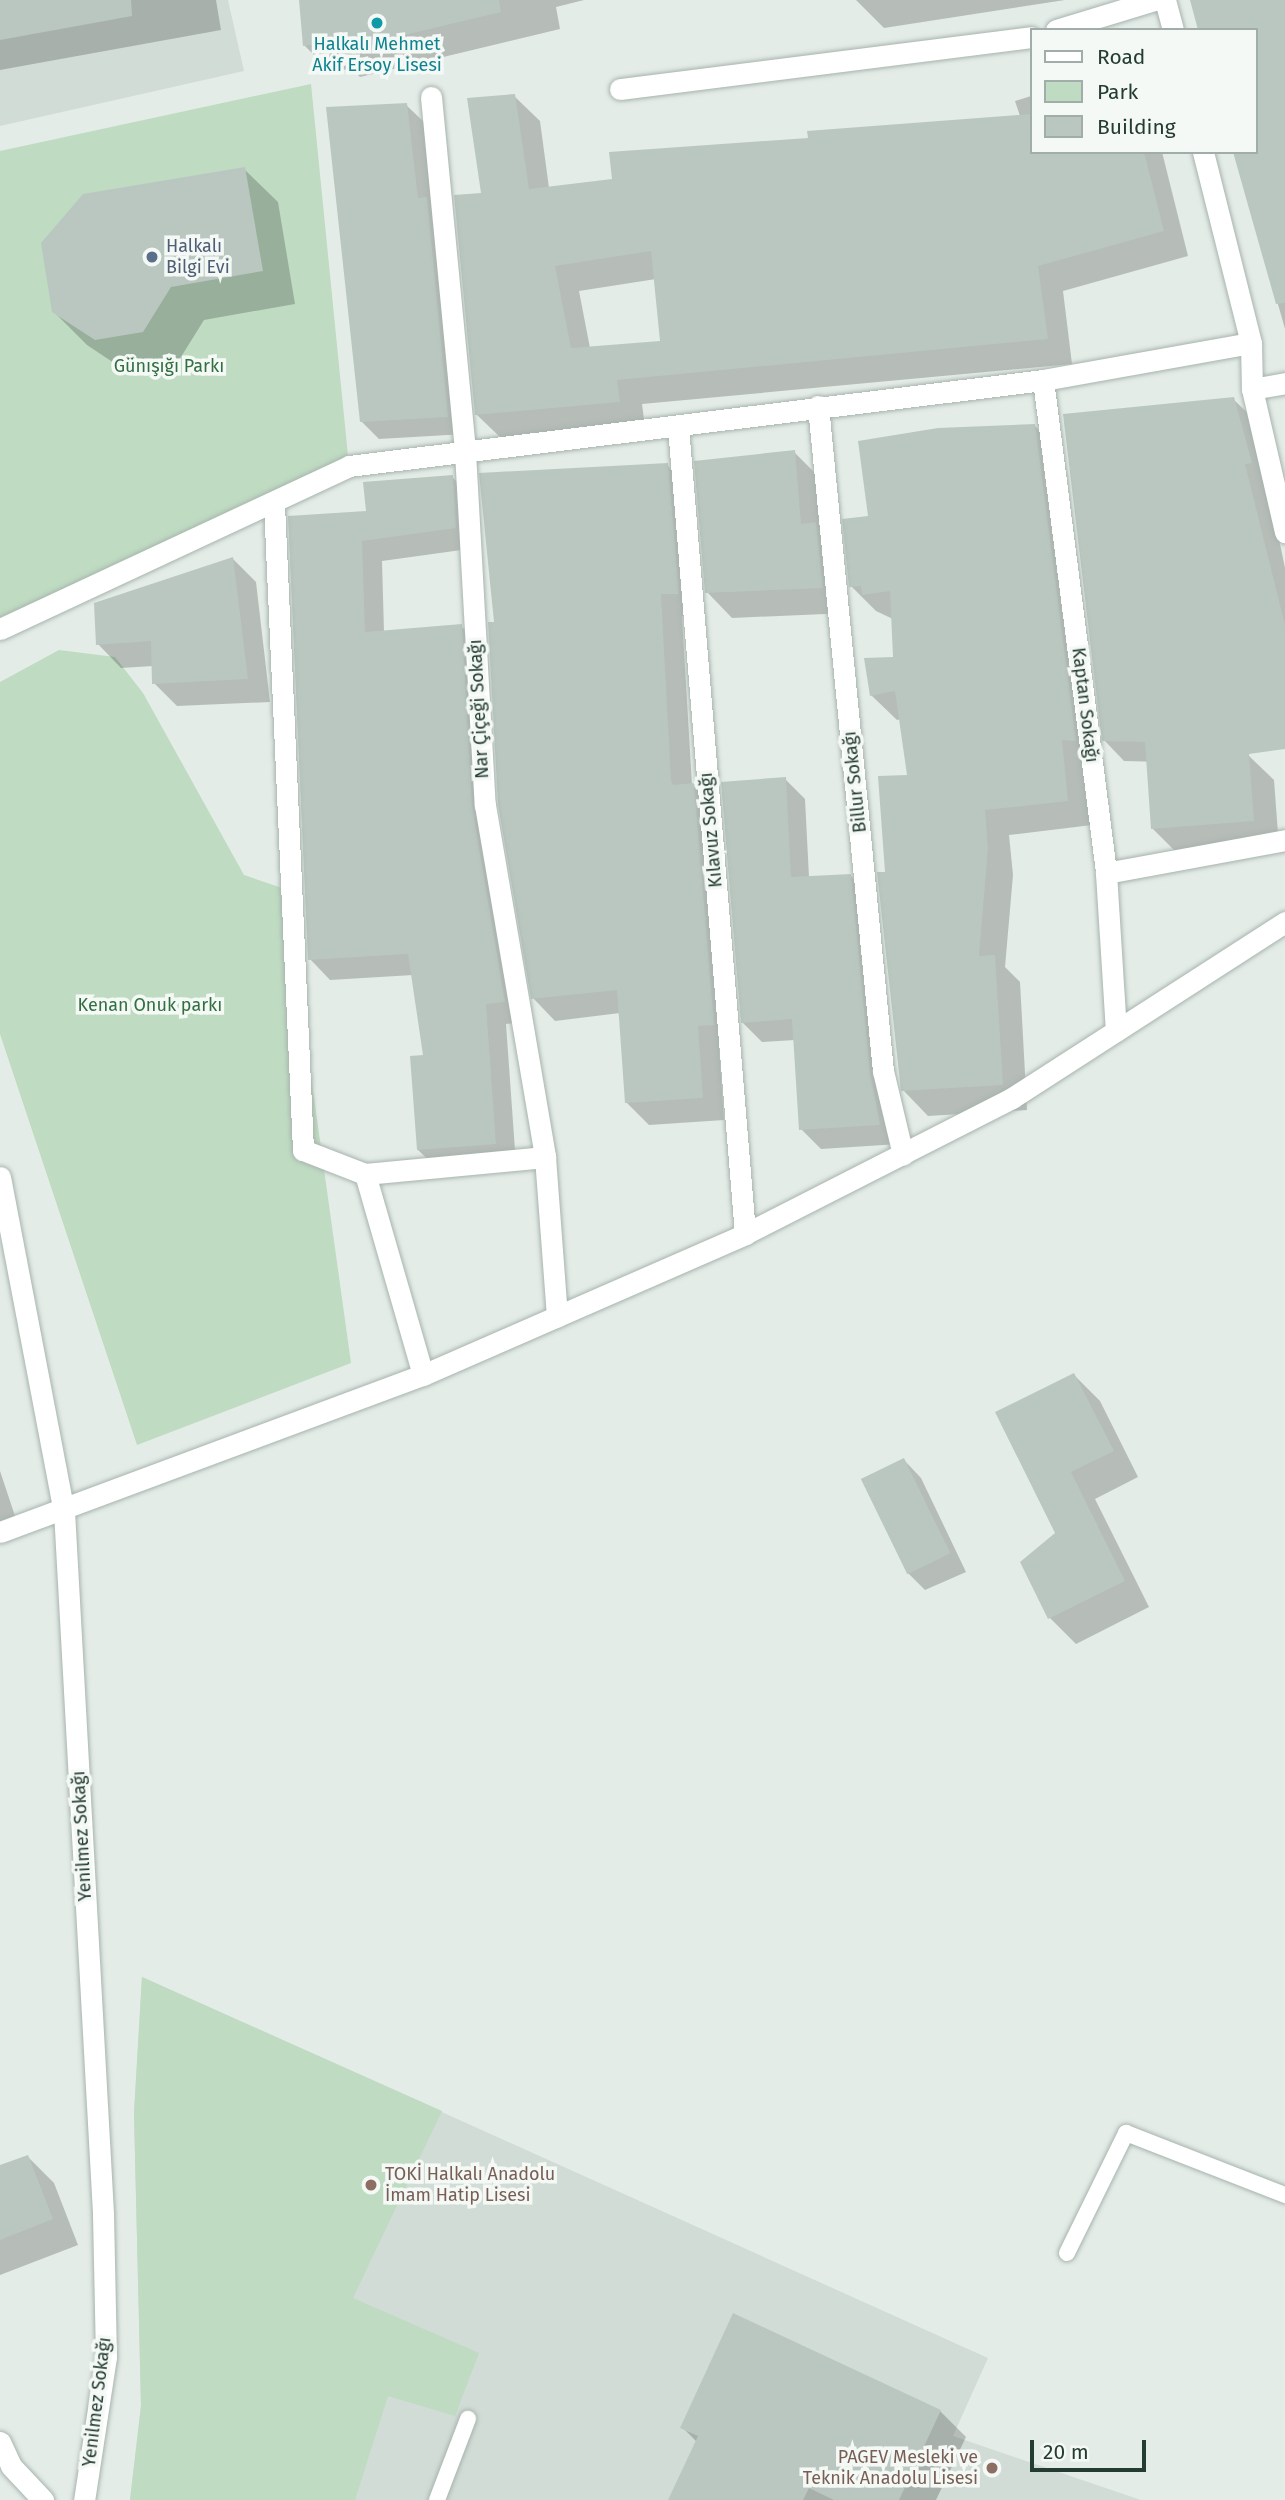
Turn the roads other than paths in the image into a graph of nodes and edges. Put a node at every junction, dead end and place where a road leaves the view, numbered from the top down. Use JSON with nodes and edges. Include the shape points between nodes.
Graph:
{"nodes":[{"id":1,"x":1155,"y":0,"type":"edge"},
{"id":2,"x":1165,"y":0,"type":"edge"},
{"id":3,"x":1063,"y":28,"type":"edge"},
{"id":4,"x":1172,"y":28,"type":"edge"},
{"id":5,"x":1030,"y":37,"type":"edge"},
{"id":6,"x":620,"y":89,"type":"dead end"},
{"id":7,"x":430,"y":97,"type":"dead end"},
{"id":8,"x":1204,"y":154,"type":"edge"},
{"id":9,"x":1251,"y":343,"type":"junction"},
{"id":10,"x":1043,"y":380,"type":"junction"},
{"id":11,"x":1285,"y":383,"type":"edge"},
{"id":12,"x":1252,"y":389,"type":"junction"},
{"id":13,"x":818,"y":406,"type":"junction"},
{"id":14,"x":678,"y":427,"type":"junction"},
{"id":15,"x":465,"y":452,"type":"junction"},
{"id":16,"x":274,"y":504,"type":"junction"},
{"id":17,"x":1285,"y":532,"type":"edge"},
{"id":18,"x":0,"y":629,"type":"edge"},
{"id":19,"x":1285,"y":840,"type":"edge"},
{"id":20,"x":1106,"y":873,"type":"junction"},
{"id":21,"x":1285,"y":922,"type":"edge"},
{"id":22,"x":1116,"y":1031,"type":"junction"},
{"id":23,"x":903,"y":1155,"type":"junction"},
{"id":24,"x":545,"y":1157,"type":"junction"},
{"id":25,"x":365,"y":1174,"type":"junction"},
{"id":26,"x":0,"y":1177,"type":"edge"},
{"id":27,"x":745,"y":1234,"type":"junction"},
{"id":28,"x":557,"y":1317,"type":"junction"},
{"id":29,"x":423,"y":1375,"type":"junction"},
{"id":30,"x":64,"y":1511,"type":"junction"},
{"id":31,"x":0,"y":1532,"type":"edge"},
{"id":32,"x":1285,"y":2194,"type":"edge"},
{"id":33,"x":1067,"y":2253,"type":"dead end"},
{"id":34,"x":468,"y":2419,"type":"dead end"},
{"id":35,"x":0,"y":2442,"type":"edge"},
{"id":36,"x":43,"y":2500,"type":"edge"},
{"id":37,"x":85,"y":2500,"type":"edge"},
{"id":38,"x":437,"y":2500,"type":"edge"}],
"edges":[{"from":1,"to":3,"type":"street"},
{"from":2,"to":4,"type":"street"},
{"from":5,"to":6,"type":"street"},
{"from":7,"to":15,"type":"street","name":"Nar Çiçeği Sokağı"},
{"from":8,"to":9,"type":"street"},
{"from":9,"to":10,"type":"street"},
{"from":9,"to":12,"type":"street"},
{"from":10,"to":13,"type":"street"},
{"from":10,"to":20,"type":"street","name":"Kaptan Sokağı"},
{"from":11,"to":12,"type":"street"},
{"from":12,"to":17,"type":"street"},
{"from":13,"to":14,"type":"street"},
{"from":13,"to":23,"type":"street","name":"Billur Sokağı","via":[[883,1071]]},
{"from":14,"to":15,"type":"street"},
{"from":14,"to":27,"type":"street","name":"Kılavuz Sokağı"},
{"from":15,"to":16,"type":"street","via":[[349,466]]},
{"from":15,"to":24,"type":"street","name":"Nar Çiçeği Sokağı","via":[[485,805]]},
{"from":16,"to":18,"type":"street"},
{"from":16,"to":25,"type":"street","via":[[303,1150]]},
{"from":19,"to":20,"type":"street"},
{"from":20,"to":22,"type":"street","name":"Kaptan Sokağı"},
{"from":21,"to":22,"type":"street"},
{"from":22,"to":23,"type":"street","via":[[1012,1098]]},
{"from":23,"to":27,"type":"street"},
{"from":24,"to":25,"type":"street"},
{"from":24,"to":28,"type":"street","name":"Nar Çiçeği Sokağı"},
{"from":25,"to":29,"type":"street"},
{"from":26,"to":30,"type":"street","name":"Yenilmez Sokağı"},
{"from":27,"to":28,"type":"street"},
{"from":28,"to":29,"type":"street"},
{"from":29,"to":30,"type":"street"},
{"from":30,"to":31,"type":"street"},
{"from":30,"to":37,"type":"street","name":"Yenilmez Sokağı","via":[[103,2214],[106,2357]]},
{"from":32,"to":33,"type":"lane","via":[[1126,2133]]},
{"from":34,"to":38,"type":"lane"},
{"from":35,"to":36,"type":"street","via":[[11,2466]]}]}
